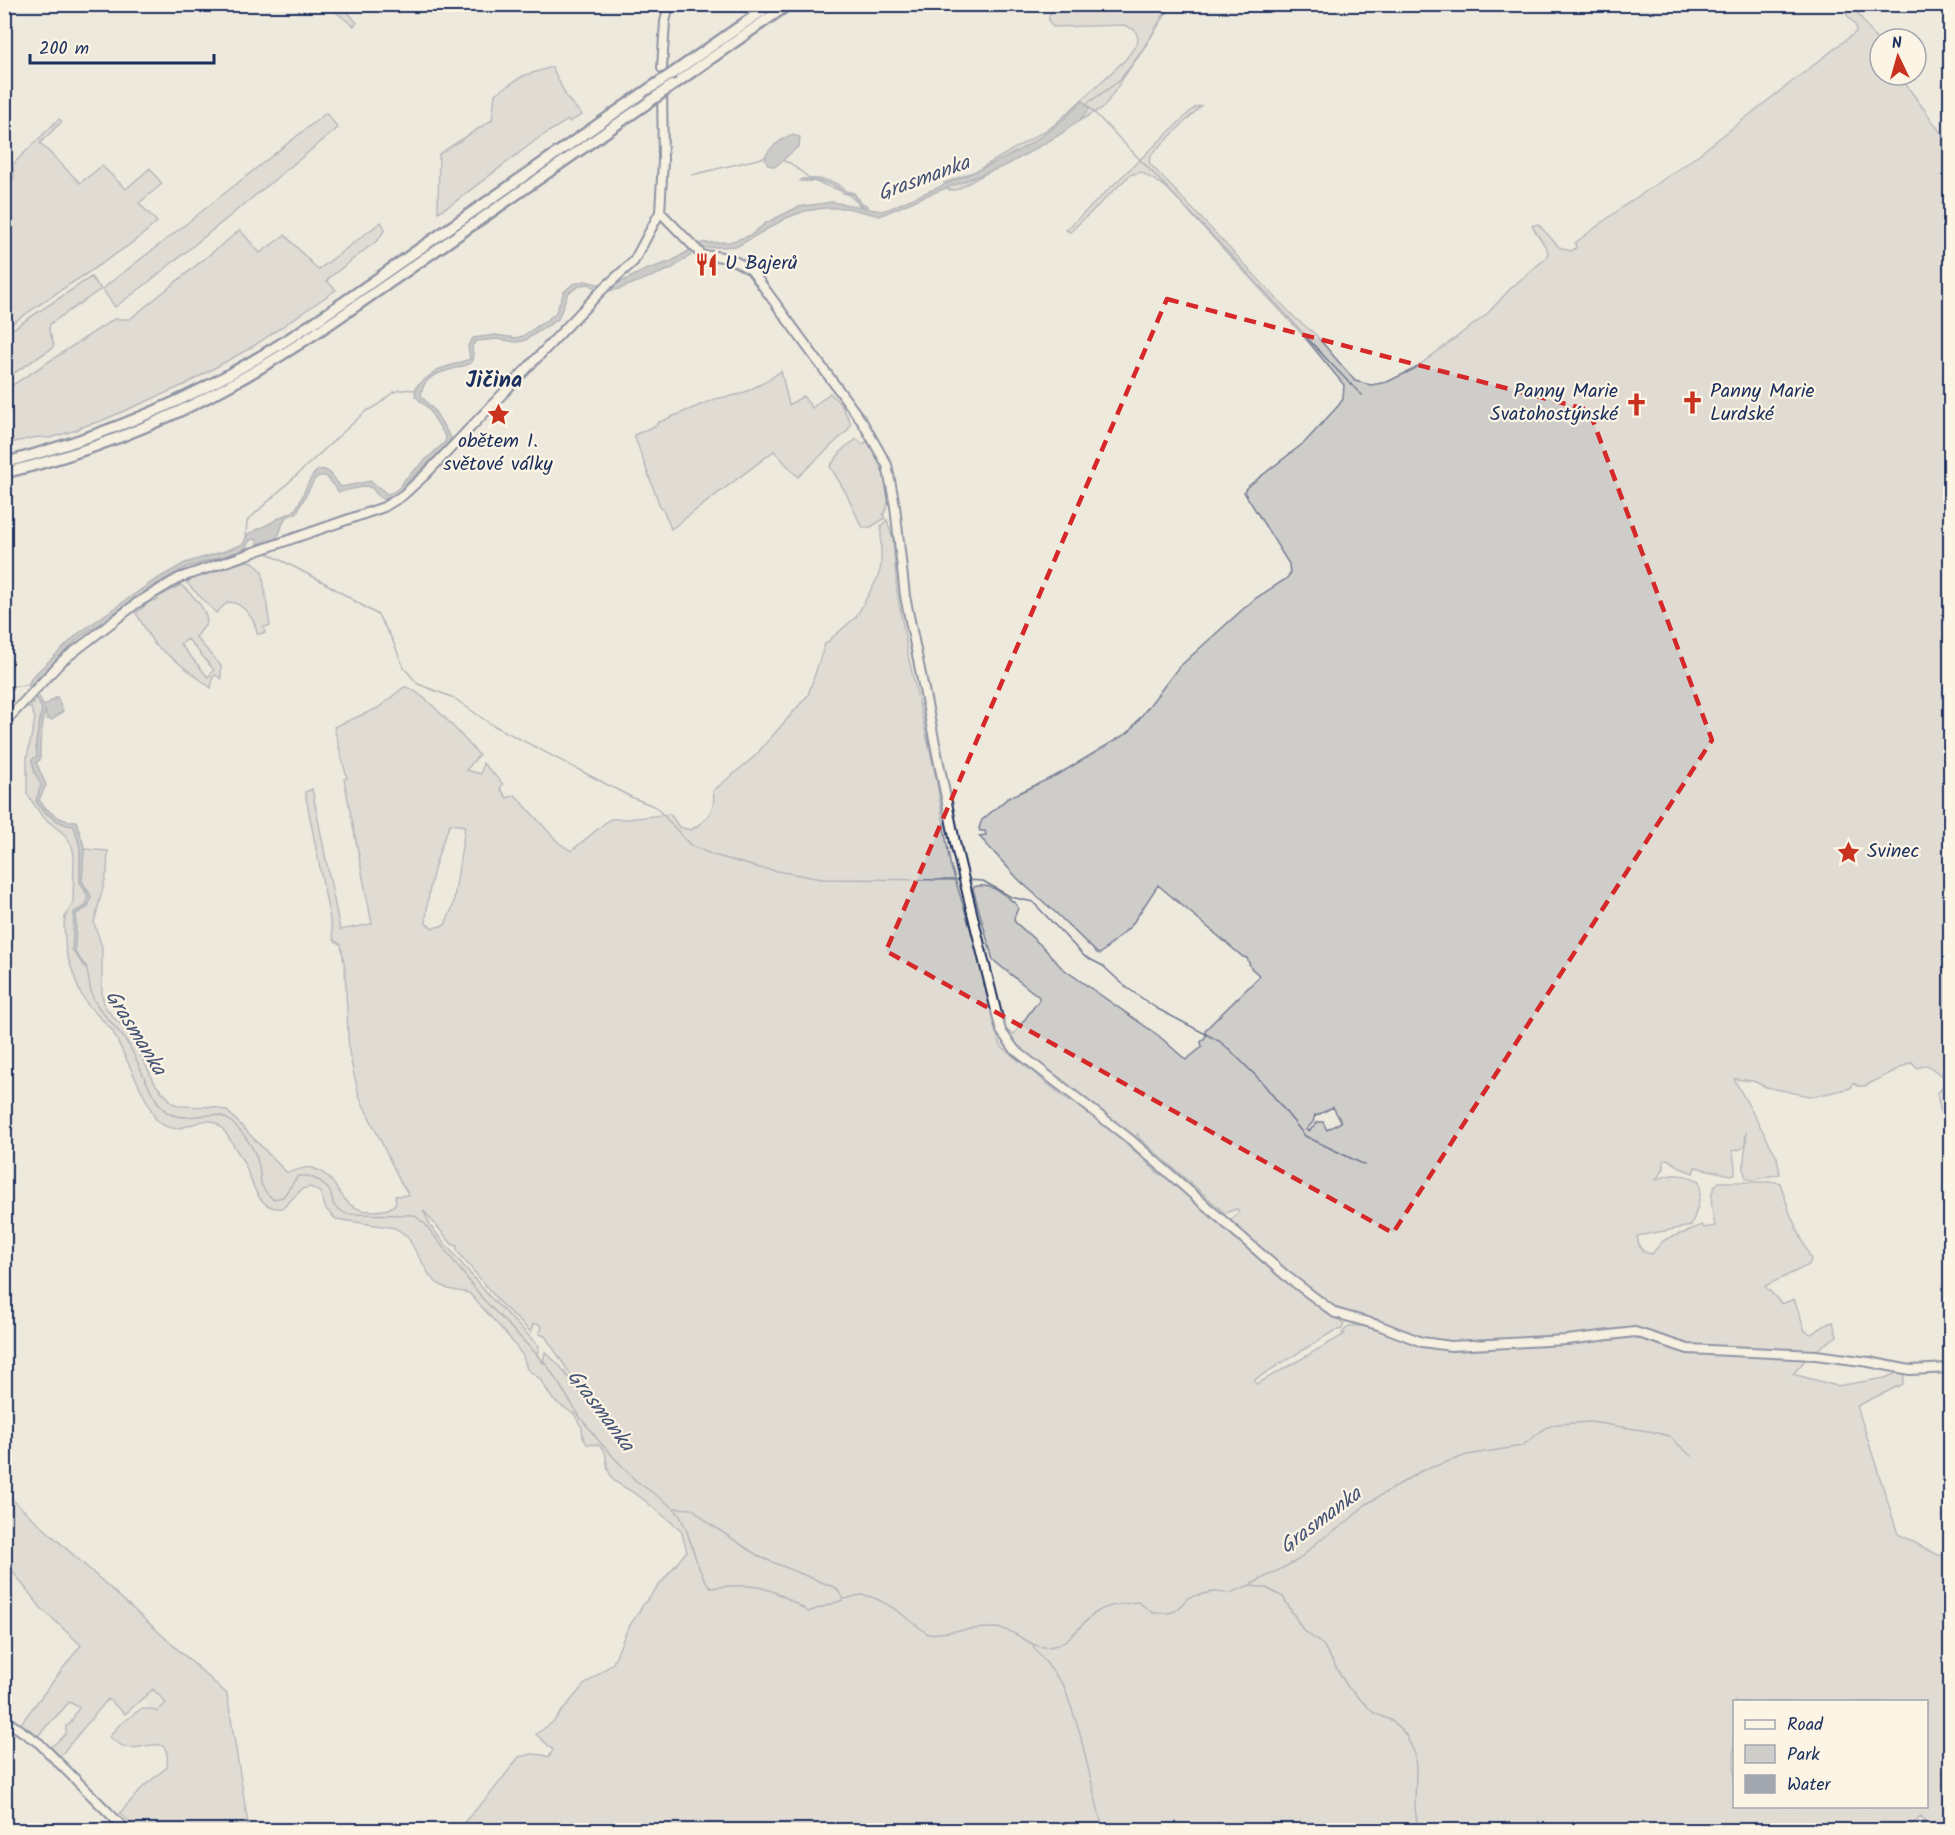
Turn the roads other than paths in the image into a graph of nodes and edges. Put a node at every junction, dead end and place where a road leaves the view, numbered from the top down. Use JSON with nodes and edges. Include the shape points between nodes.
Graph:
{"nodes":[{"id":1,"x":669,"y":4,"type":"edge"},
{"id":2,"x":772,"y":4,"type":"edge"},
{"id":3,"x":789,"y":4,"type":"edge"},
{"id":4,"x":662,"y":68,"type":"dead end"},
{"id":5,"x":662,"y":86,"type":"dead end"},
{"id":6,"x":660,"y":212,"type":"junction"},
{"id":7,"x":4,"y":463,"type":"edge"},
{"id":8,"x":4,"y":473,"type":"edge"},
{"id":9,"x":4,"y":723,"type":"edge"},
{"id":10,"x":1950,"y":1368,"type":"edge"},
{"id":11,"x":4,"y":1719,"type":"edge"},
{"id":12,"x":126,"y":1830,"type":"edge"}],
"edges":[{"from":1,"to":4,"type":"street"},
{"from":2,"to":7,"type":"highway","bridge":true,"via":[[325,315],[255,359],[139,418]]},
{"from":3,"to":8,"type":"highway","bridge":true,"via":[[331,323],[242,379],[116,438]]},
{"from":5,"to":6,"type":"street"},
{"from":6,"to":9,"type":"street","via":[[634,261],[402,496],[358,517],[180,578],[137,603],[69,654]]},
{"from":6,"to":10,"type":"street","via":[[703,256],[732,258],[751,270],[863,423],[887,465],[905,596],[964,880],[1001,1032],[1015,1050],[1131,1140],[1285,1275],[1335,1313],[1422,1342],[1451,1346],[1635,1332],[1688,1349],[1816,1355],[1910,1370]]},
{"from":11,"to":12,"type":"street","via":[[39,1743]]}]}
